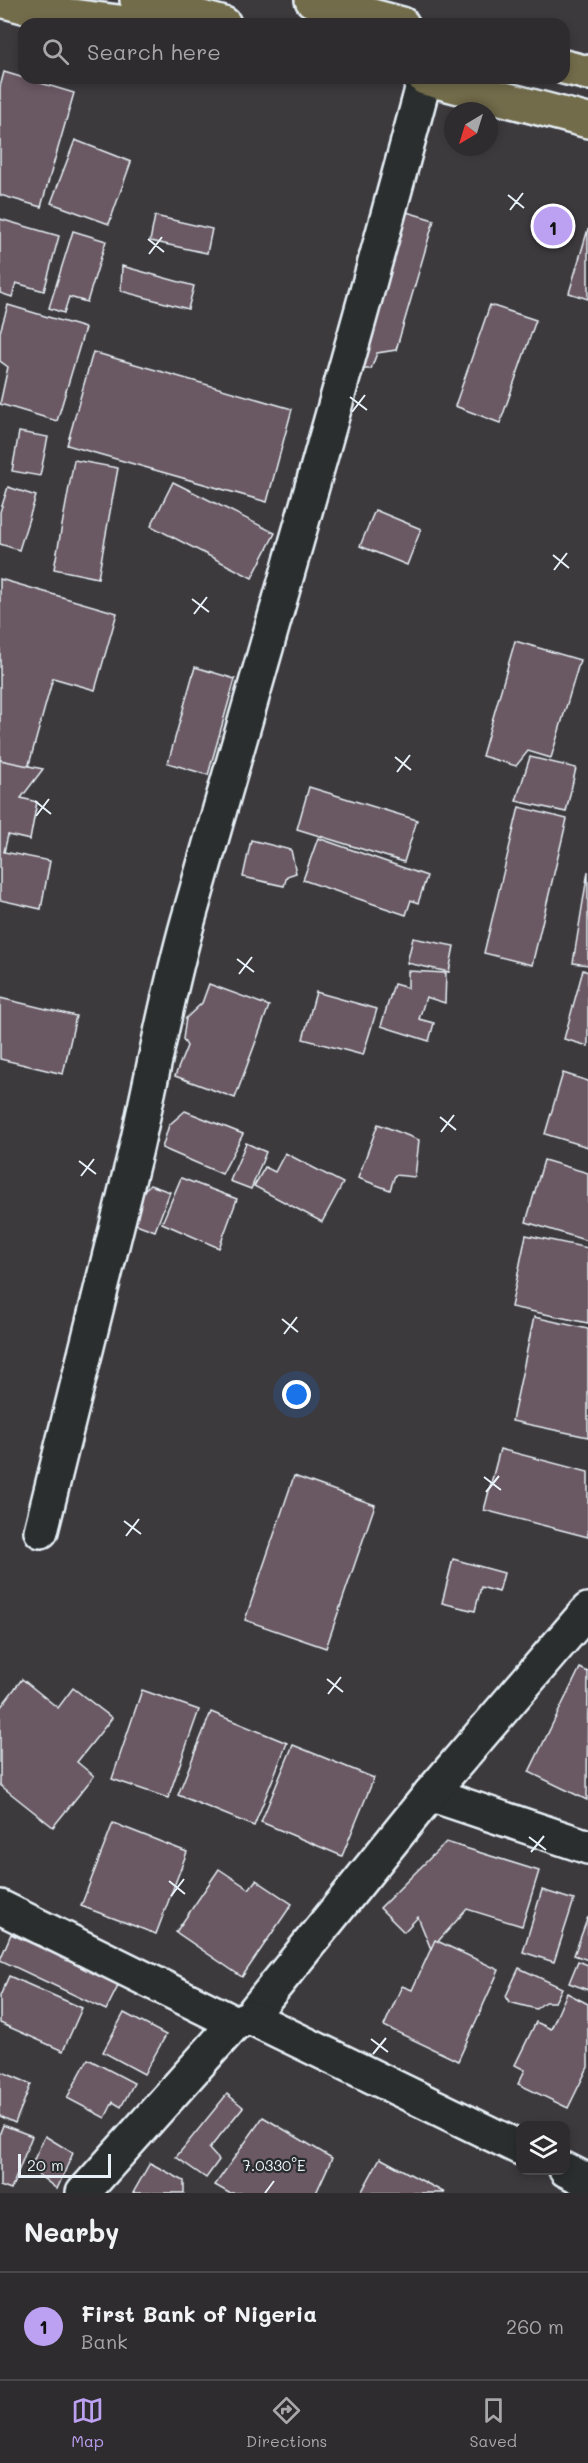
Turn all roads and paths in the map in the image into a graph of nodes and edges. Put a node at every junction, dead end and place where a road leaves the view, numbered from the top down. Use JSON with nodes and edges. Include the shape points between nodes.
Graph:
{"nodes":[{"id":1,"x":1,"y":0,"type":"edge"},
{"id":2,"x":137,"y":0,"type":"edge"},
{"id":3,"x":312,"y":0,"type":"edge"},
{"id":4,"x":336,"y":0,"type":"edge"},
{"id":5,"x":88,"y":18,"type":"edge"},
{"id":6,"x":202,"y":18,"type":"edge"},
{"id":7,"x":379,"y":18,"type":"edge"},
{"id":8,"x":382,"y":18,"type":"edge"},
{"id":9,"x":570,"y":68,"type":"edge"},
{"id":10,"x":588,"y":73,"type":"edge"},
{"id":11,"x":423,"y":84,"type":"edge"},
{"id":12,"x":448,"y":84,"type":"edge"},
{"id":13,"x":588,"y":121,"type":"edge"},
{"id":14,"x":41,"y":1531,"type":"dead end"},
{"id":15,"x":588,"y":1610,"type":"edge"},
{"id":16,"x":430,"y":1794,"type":"junction"},
{"id":17,"x":588,"y":1847,"type":"edge"},
{"id":18,"x":0,"y":1908,"type":"edge"},
{"id":19,"x":242,"y":2020,"type":"junction"},
{"id":20,"x":516,"y":2146,"type":"edge"},
{"id":21,"x":570,"y":2172,"type":"edge"},
{"id":22,"x":588,"y":2181,"type":"edge"},
{"id":23,"x":83,"y":2193,"type":"edge"}],
"edges":[{"from":1,"to":5,"type":"main road"},
{"from":2,"to":6,"type":"main road"},
{"from":3,"to":7,"type":"main road"},
{"from":4,"to":8,"type":"main road"},
{"from":9,"to":10,"type":"main road"},
{"from":11,"to":14,"type":"street","via":[[187,925]]},
{"from":12,"to":13,"type":"main road"},
{"from":15,"to":16,"type":"street"},
{"from":16,"to":17,"type":"street"},
{"from":16,"to":19,"type":"street"},
{"from":18,"to":19,"type":"street"},
{"from":19,"to":20,"type":"street"},
{"from":19,"to":23,"type":"street"},
{"from":21,"to":22,"type":"street"}]}
